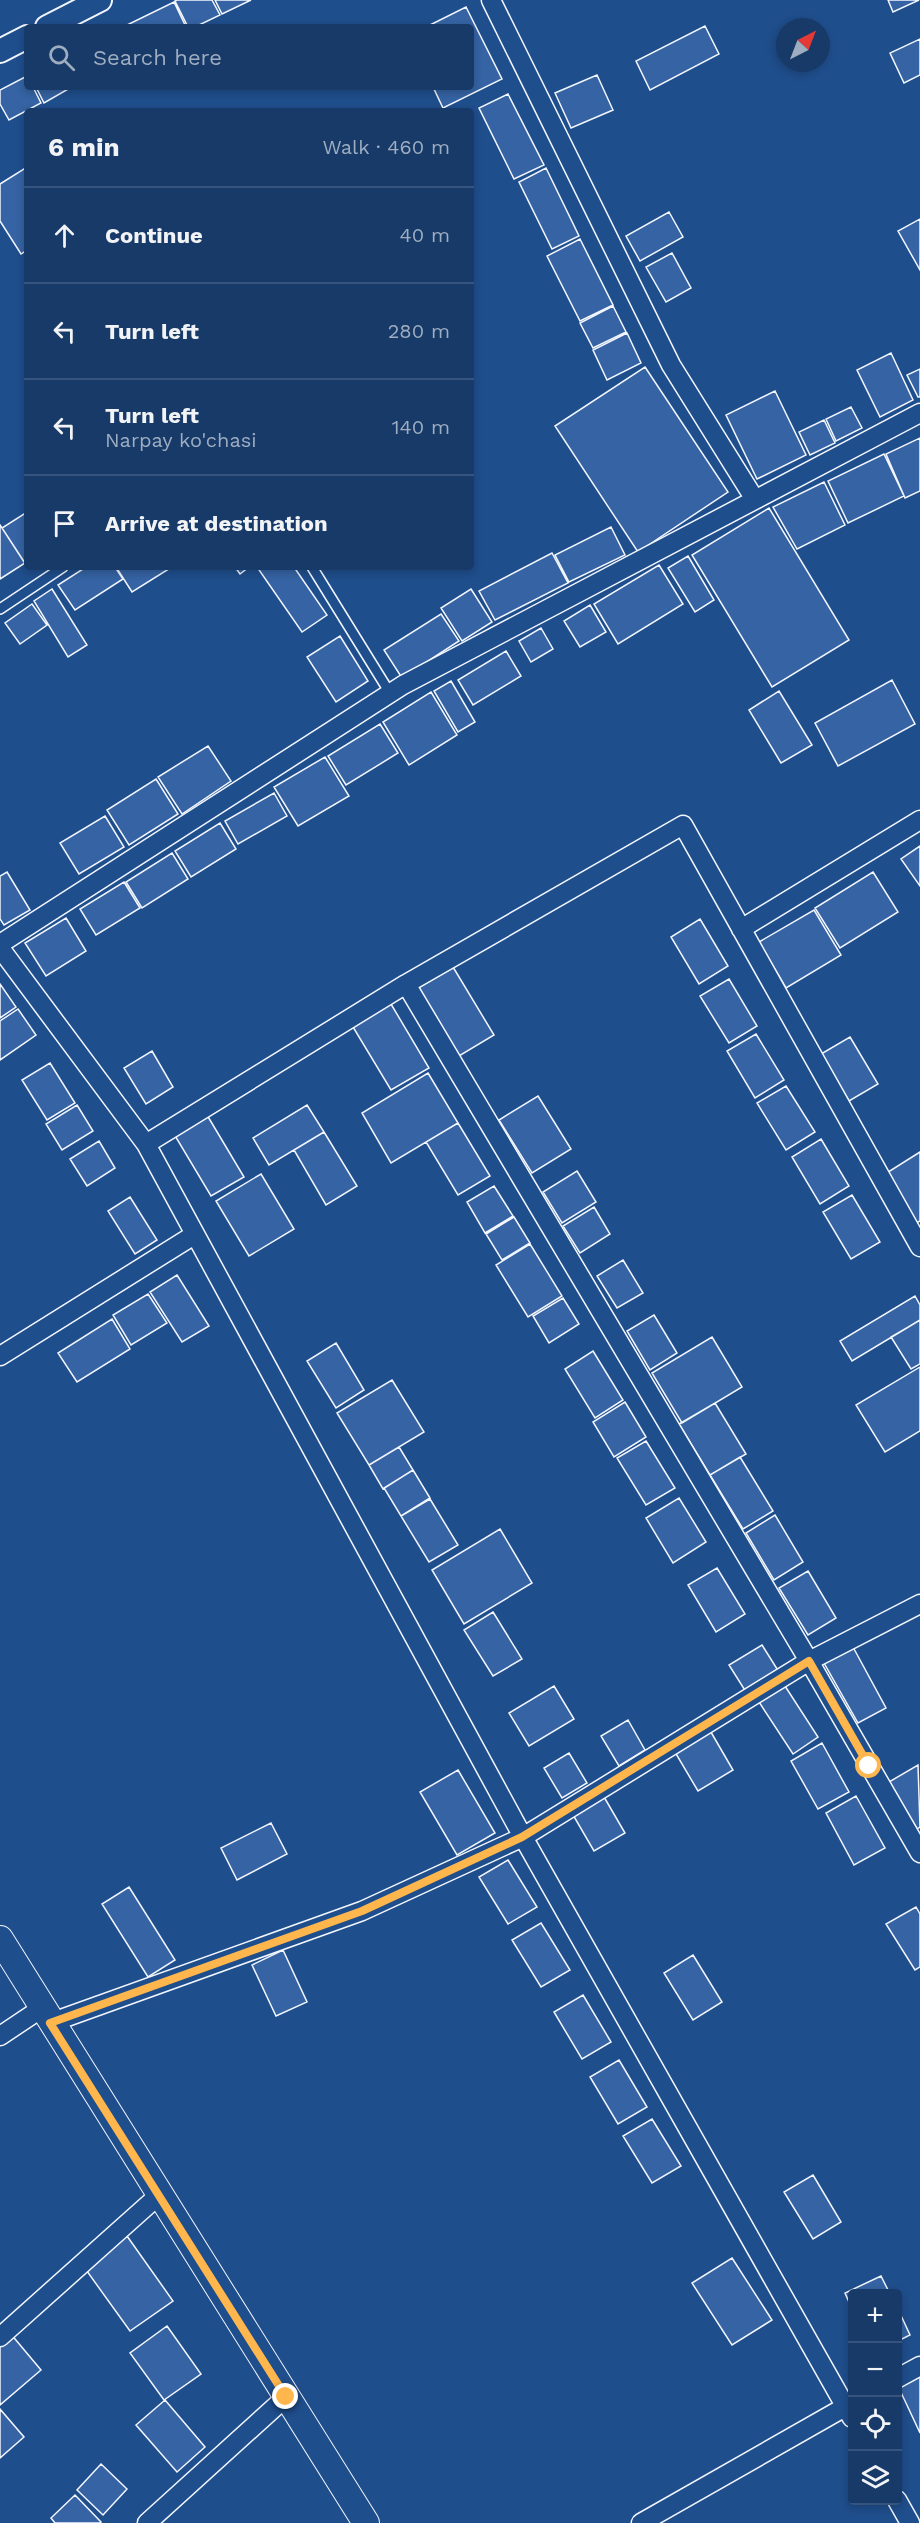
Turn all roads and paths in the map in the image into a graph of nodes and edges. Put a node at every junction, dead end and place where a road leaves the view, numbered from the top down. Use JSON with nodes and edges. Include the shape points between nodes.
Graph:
{"nodes":[{"id":1,"x":100,"y":0,"type":"edge"},
{"id":2,"x":491,"y":0,"type":"edge"},
{"id":3,"x":54,"y":24,"type":"edge"},
{"id":4,"x":24,"y":39,"type":"edge"},
{"id":5,"x":0,"y":51,"type":"edge"},
{"id":6,"x":920,"y":413,"type":"edge"},
{"id":7,"x":754,"y":498,"type":"junction"},
{"id":8,"x":58,"y":570,"type":"edge"},
{"id":9,"x":314,"y":570,"type":"edge"},
{"id":10,"x":0,"y":609,"type":"edge"},
{"id":11,"x":390,"y":693,"type":"junction"},
{"id":12,"x":920,"y":820,"type":"edge"},
{"id":13,"x":741,"y":929,"type":"junction"},
{"id":14,"x":0,"y":946,"type":"edge"},
{"id":15,"x":406,"y":984,"type":"junction"},
{"id":16,"x":146,"y":1144,"type":"junction"},
{"id":17,"x":194,"y":1235,"type":"junction"},
{"id":18,"x":920,"y":1247,"type":"edge"},
{"id":19,"x":0,"y":1356,"type":"edge"},
{"id":20,"x":920,"y":1604,"type":"edge"},
{"id":21,"x":809,"y":1661,"type":"junction"},
{"id":22,"x":522,"y":1837,"type":"junction"},
{"id":23,"x":920,"y":1853,"type":"edge"},
{"id":24,"x":0,"y":1939,"type":"edge"},
{"id":25,"x":46,"y":2016,"type":"junction"},
{"id":26,"x":0,"y":2036,"type":"edge"},
{"id":27,"x":159,"y":2195,"type":"junction"},
{"id":28,"x":0,"y":2337,"type":"edge"},
{"id":29,"x":920,"y":2366,"type":"edge"},
{"id":30,"x":902,"y":2375,"type":"edge"},
{"id":31,"x":286,"y":2397,"type":"junction"},
{"id":32,"x":848,"y":2406,"type":"edge"},
{"id":33,"x":848,"y":2410,"type":"edge"},
{"id":34,"x":900,"y":2505,"type":"edge"},
{"id":35,"x":147,"y":2523,"type":"edge"},
{"id":36,"x":366,"y":2523,"type":"edge"},
{"id":37,"x":641,"y":2523,"type":"edge"},
{"id":38,"x":910,"y":2523,"type":"edge"}],
"edges":[{"from":1,"to":3,"type":"street"},
{"from":2,"to":7,"type":"street","via":[[671,365]]},
{"from":4,"to":5,"type":"street"},
{"from":6,"to":7,"type":"street"},
{"from":7,"to":11,"type":"street"},
{"from":8,"to":10,"type":"lane"},
{"from":9,"to":11,"type":"lane"},
{"from":11,"to":14,"type":"street"},
{"from":12,"to":13,"type":"street"},
{"from":13,"to":15,"type":"street","via":[[683,825]]},
{"from":13,"to":18,"type":"street"},
{"from":14,"to":16,"type":"street"},
{"from":15,"to":16,"type":"street"},
{"from":15,"to":21,"type":"street"},
{"from":16,"to":17,"type":"street"},
{"from":17,"to":19,"type":"street"},
{"from":17,"to":22,"type":"street"},
{"from":20,"to":21,"type":"street"},
{"from":21,"to":22,"type":"street"},
{"from":21,"to":23,"type":"street"},
{"from":22,"to":25,"type":"street","via":[[362,1911]]},
{"from":22,"to":32,"type":"street"},
{"from":24,"to":25,"type":"main road"},
{"from":25,"to":26,"type":"street"},
{"from":25,"to":27,"type":"main road"},
{"from":27,"to":28,"type":"street"},
{"from":27,"to":31,"type":"main road"},
{"from":29,"to":30,"type":"street"},
{"from":31,"to":35,"type":"street"},
{"from":31,"to":36,"type":"main road"},
{"from":33,"to":37,"type":"street"},
{"from":34,"to":38,"type":"street"}]}
